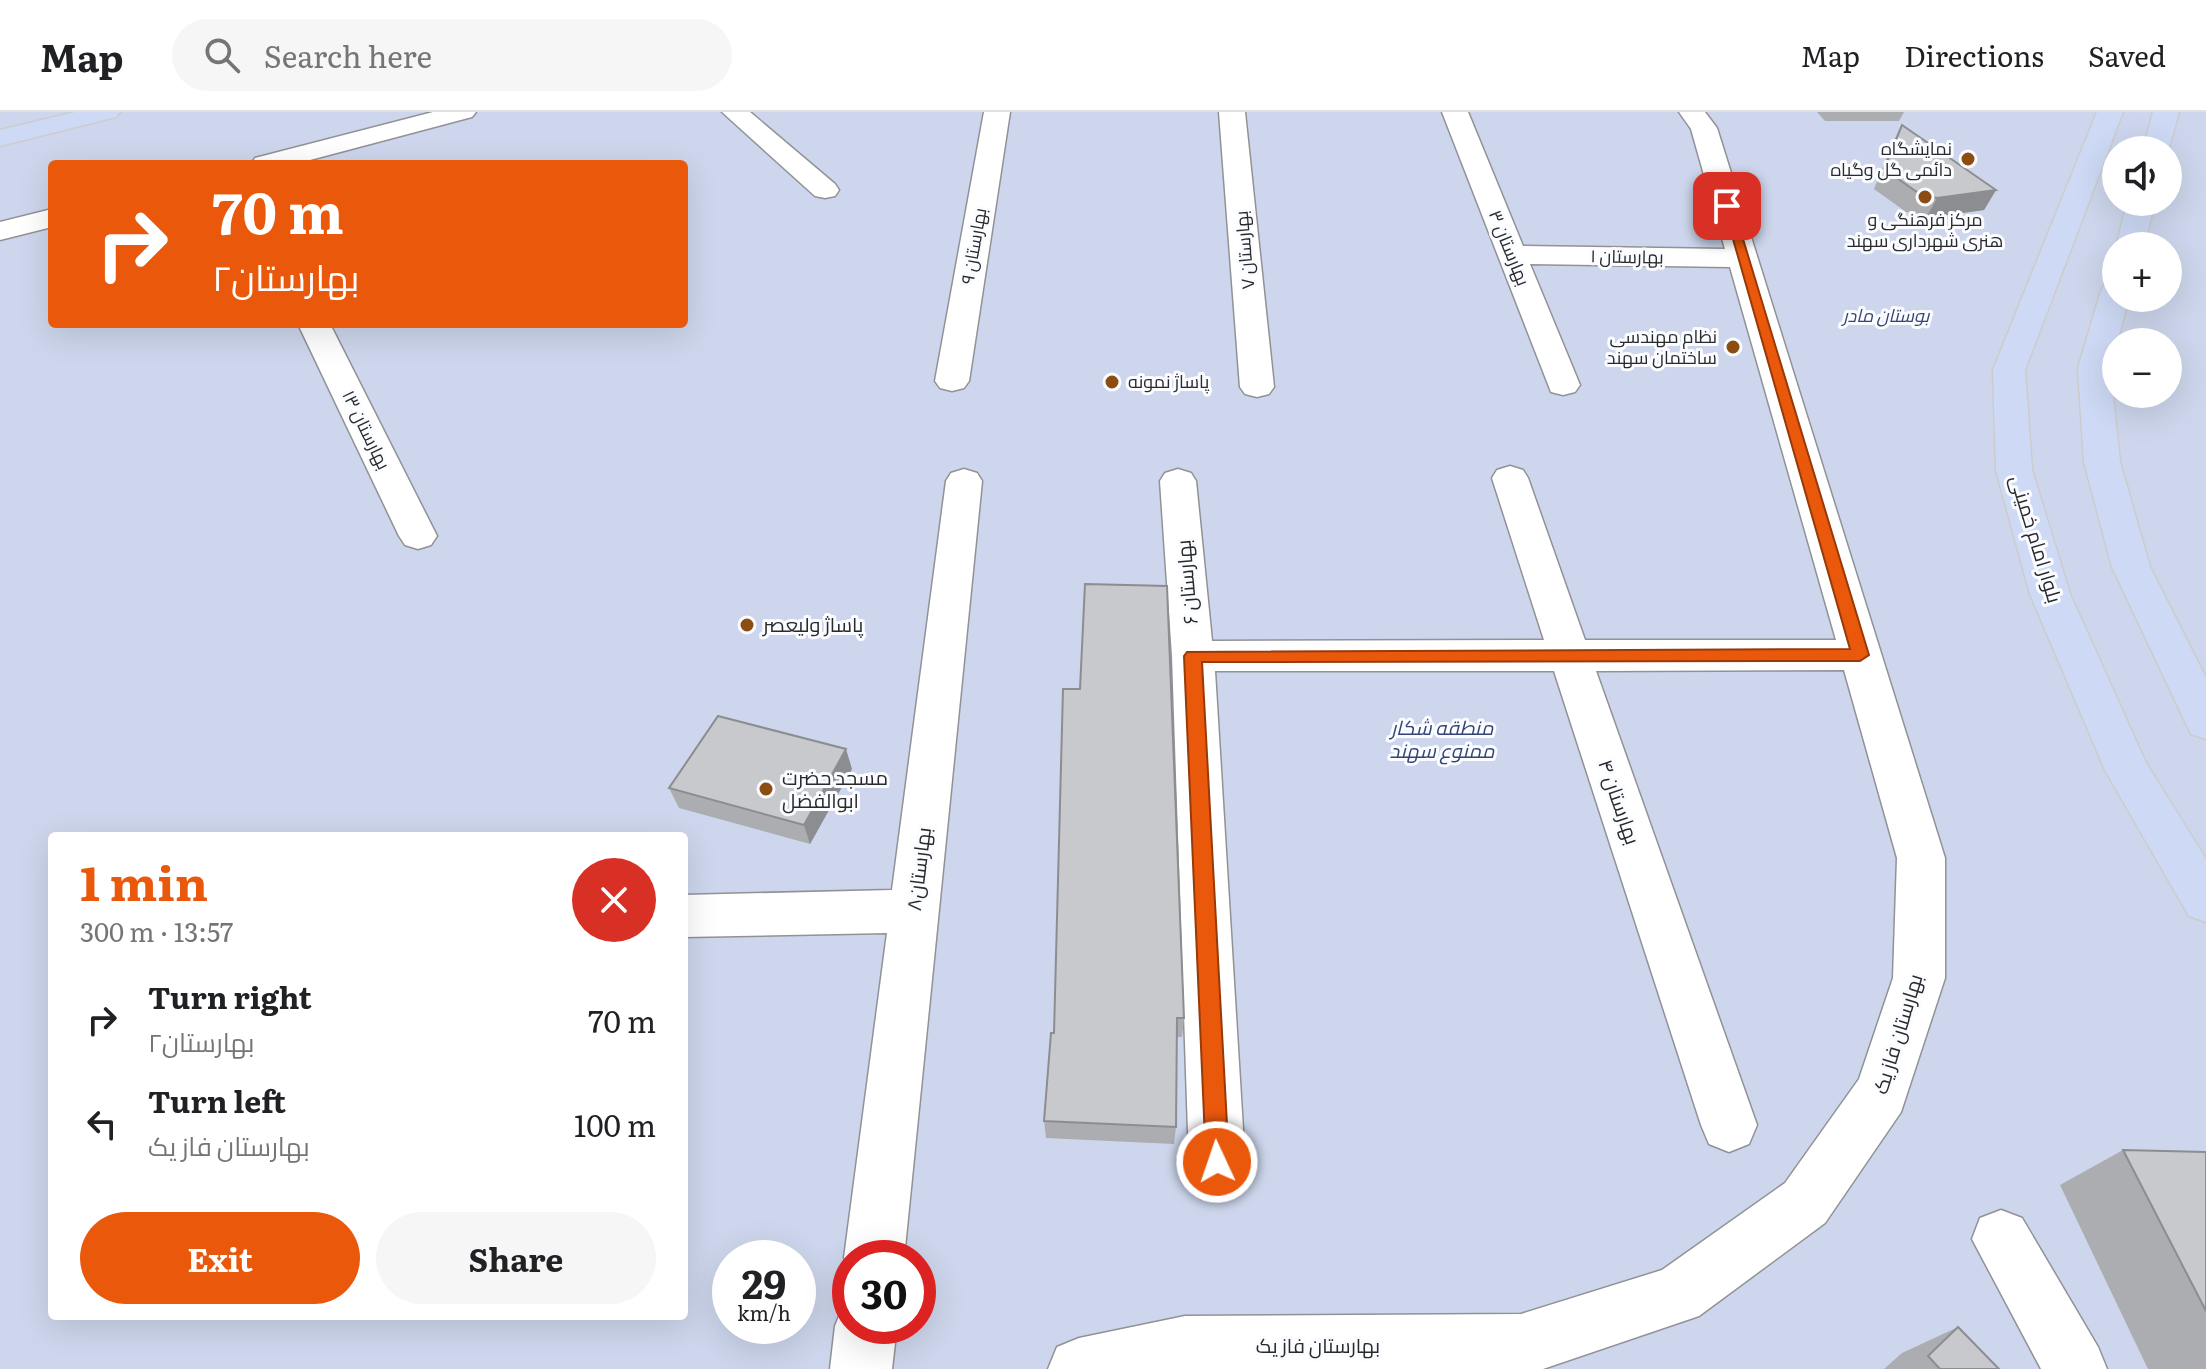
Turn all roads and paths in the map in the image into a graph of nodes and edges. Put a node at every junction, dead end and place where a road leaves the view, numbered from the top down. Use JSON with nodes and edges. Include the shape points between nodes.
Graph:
{"nodes":[{"id":1,"x":107,"y":112,"type":"edge"},
{"id":2,"x":463,"y":112,"type":"edge"},
{"id":3,"x":735,"y":112,"type":"edge"},
{"id":4,"x":997,"y":112,"type":"edge"},
{"id":5,"x":1232,"y":112,"type":"edge"},
{"id":6,"x":1455,"y":112,"type":"edge"},
{"id":7,"x":1692,"y":112,"type":"edge"},
{"id":8,"x":2110,"y":112,"type":"edge"},
{"id":9,"x":2166,"y":112,"type":"edge"},
{"id":10,"x":2160,"y":136,"type":"edge"},
{"id":11,"x":0,"y":138,"type":"edge"},
{"id":12,"x":279,"y":160,"type":"edge"},
{"id":13,"x":825,"y":190,"type":"dead end"},
{"id":14,"x":48,"y":219,"type":"edge"},
{"id":15,"x":0,"y":231,"type":"edge"},
{"id":16,"x":1511,"y":255,"type":"junction"},
{"id":17,"x":1743,"y":258,"type":"junction"},
{"id":18,"x":2110,"y":312,"type":"edge"},
{"id":19,"x":316,"y":328,"type":"edge"},
{"id":20,"x":952,"y":381,"type":"dead end"},
{"id":21,"x":1563,"y":385,"type":"dead end"},
{"id":22,"x":1257,"y":387,"type":"dead end"},
{"id":23,"x":1510,"y":478,"type":"dead end"},
{"id":24,"x":964,"y":481,"type":"dead end"},
{"id":25,"x":1178,"y":481,"type":"dead end"},
{"id":26,"x":418,"y":536,"type":"dead end"},
{"id":27,"x":1860,"y":655,"type":"junction"},
{"id":28,"x":1193,"y":656,"type":"junction"},
{"id":29,"x":1569,"y":656,"type":"junction"},
{"id":30,"x":2206,"y":722,"type":"edge"},
{"id":31,"x":2206,"y":901,"type":"edge"},
{"id":32,"x":914,"y":911,"type":"junction"},
{"id":33,"x":688,"y":916,"type":"edge"},
{"id":34,"x":1729,"y":1125,"type":"dead end"},
{"id":35,"x":1217,"y":1162,"type":"dead end"},
{"id":36,"x":2001,"y":1239,"type":"dead end"},
{"id":37,"x":876,"y":1240,"type":"edge"},
{"id":38,"x":864,"y":1344,"type":"edge"},
{"id":39,"x":861,"y":1369,"type":"edge"},
{"id":40,"x":1079,"y":1369,"type":"edge"},
{"id":41,"x":2076,"y":1369,"type":"edge"}],
"edges":[{"from":1,"to":11,"type":"main road"},
{"from":2,"to":12,"type":"street"},
{"from":3,"to":13,"type":"street"},
{"from":4,"to":20,"type":"street","name":"بهارستان ۹"},
{"from":5,"to":22,"type":"street","name":"بهارستان ۷"},
{"from":6,"to":16,"type":"street","name":"بهارستان ۳"},
{"from":7,"to":17,"type":"street","name":"بهارستان فاز یک","via":[[1704,128]]},
{"from":8,"to":31,"type":"main road","name":"بلوار امام خمینی","via":[[2009,370],[2014,470],[2050,594],[2127,770]]},
{"from":9,"to":10,"type":"main road"},
{"from":14,"to":15,"type":"street"},
{"from":16,"to":17,"type":"street","name":"بهارستان ۱"},
{"from":16,"to":21,"type":"street","name":"بهارستان ۳"},
{"from":17,"to":27,"type":"street","name":"بهارستان فاز یک"},
{"from":18,"to":30,"type":"main road","via":[[2094,368],[2102,462],[2131,567]]},
{"from":19,"to":26,"type":"street","name":"بهارستان ۱۳"},
{"from":23,"to":29,"type":"street","name":"بهارستان ۴"},
{"from":24,"to":32,"type":"street","name":"بهارستان۸"},
{"from":25,"to":28,"type":"street","name":"بهارستان ۶"},
{"from":27,"to":29,"type":"street"},
{"from":27,"to":40,"type":"street","name":"بهارستان فاز یک","via":[[1921,858],[1919,978],[1882,1093],[1805,1203],[1678,1295],[1521,1345],[1185,1347]]},
{"from":28,"to":29,"type":"street"},
{"from":28,"to":35,"type":"street","name":"بهارستان ۶"},
{"from":29,"to":34,"type":"street","name":"بهارستان ۴"},
{"from":32,"to":33,"type":"street"},
{"from":32,"to":37,"type":"street","name":"بهارستان۸"},
{"from":36,"to":41,"type":"street"},
{"from":38,"to":39,"type":"street"}]}
